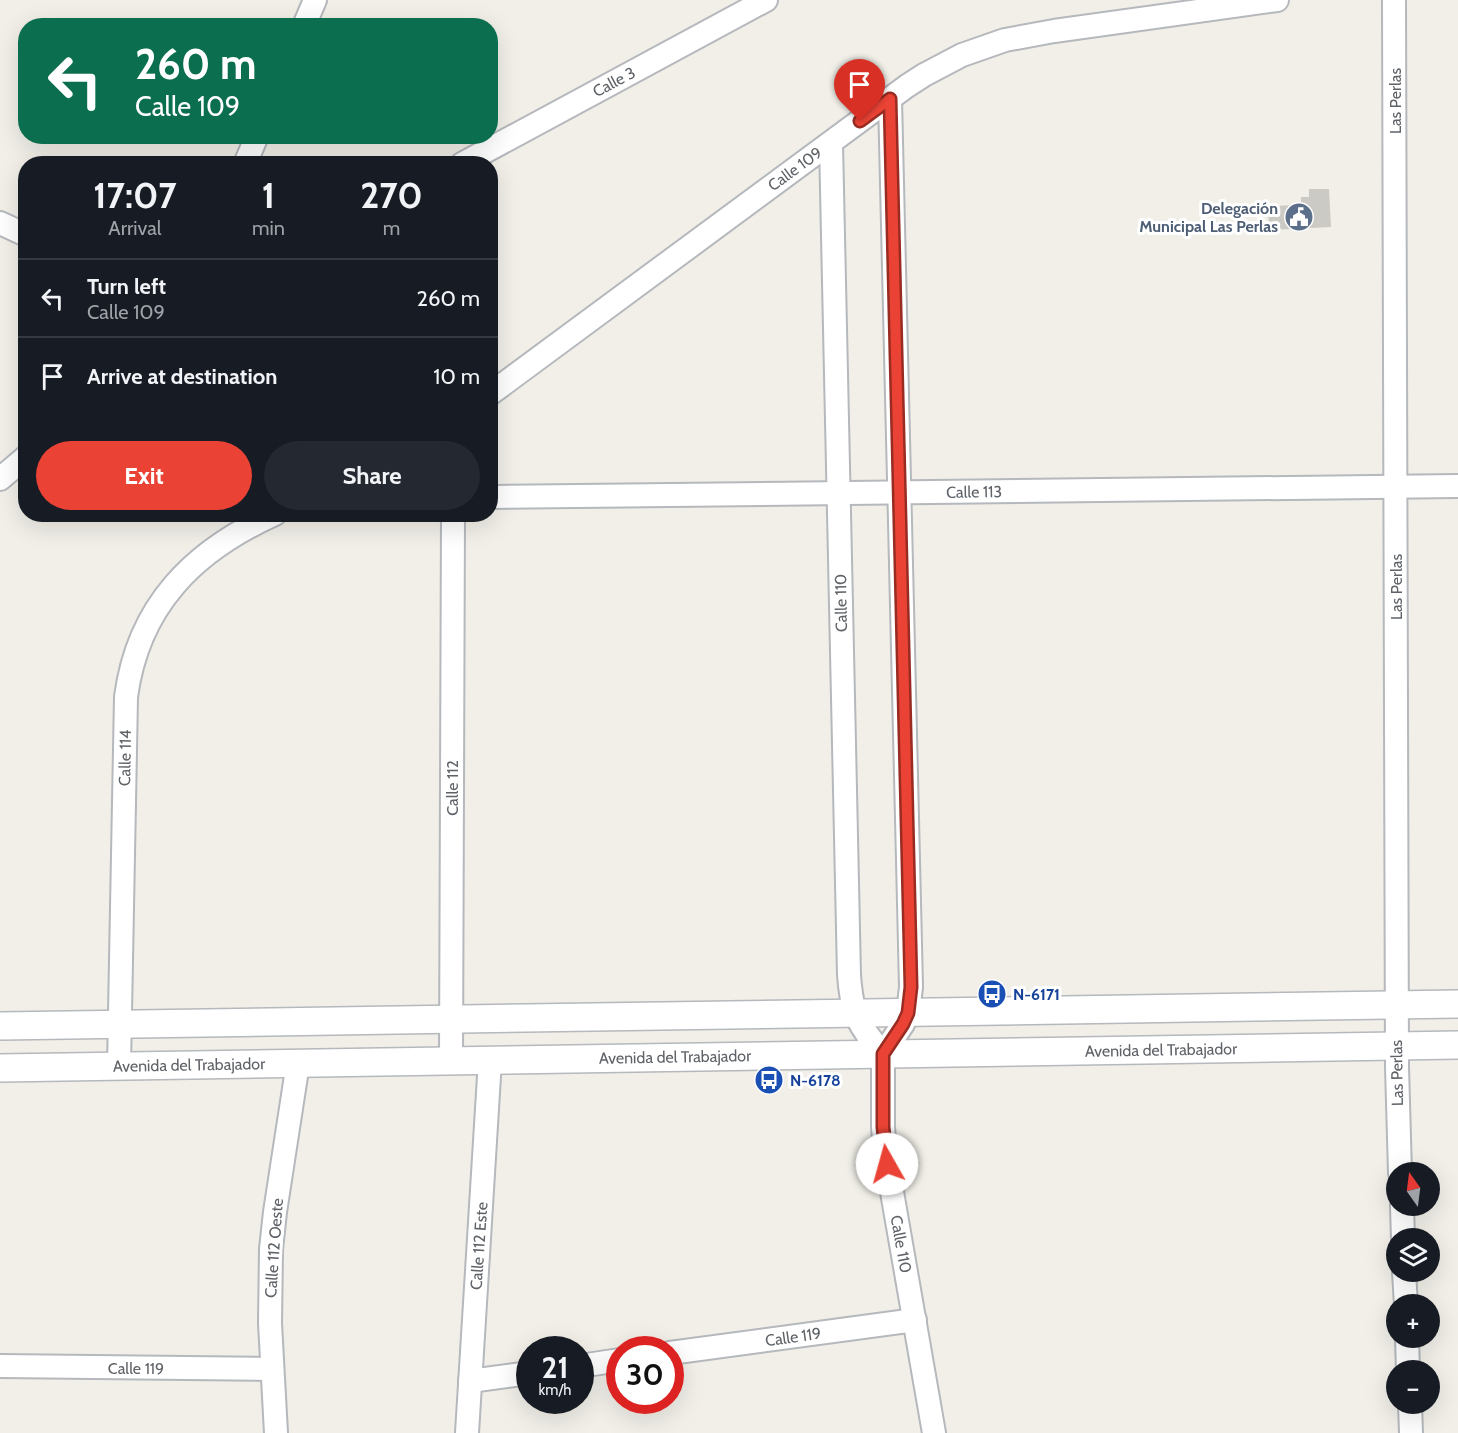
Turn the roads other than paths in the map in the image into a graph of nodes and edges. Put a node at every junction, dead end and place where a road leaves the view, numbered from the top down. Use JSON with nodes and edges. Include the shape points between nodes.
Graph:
{"nodes":[{"id":1,"x":315,"y":0,"type":"edge"},
{"id":2,"x":766,"y":0,"type":"edge"},
{"id":3,"x":1277,"y":0,"type":"edge"},
{"id":4,"x":1394,"y":0,"type":"edge"},
{"id":5,"x":307,"y":18,"type":"edge"},
{"id":6,"x":890,"y":99,"type":"junction"},
{"id":7,"x":831,"y":142,"type":"junction"},
{"id":8,"x":477,"y":156,"type":"edge"},
{"id":9,"x":0,"y":223,"type":"edge"},
{"id":10,"x":18,"y":231,"type":"edge"},
{"id":11,"x":498,"y":388,"type":"edge"},
{"id":12,"x":18,"y":464,"type":"edge"},
{"id":13,"x":0,"y":479,"type":"edge"},
{"id":14,"x":1458,"y":486,"type":"edge"},
{"id":15,"x":1396,"y":487,"type":"junction"},
{"id":16,"x":900,"y":492,"type":"junction"},
{"id":17,"x":839,"y":493,"type":"junction"},
{"id":18,"x":498,"y":497,"type":"edge"},
{"id":19,"x":260,"y":522,"type":"edge"},
{"id":20,"x":453,"y":522,"type":"edge"},
{"id":21,"x":1458,"y":1004,"type":"edge"},
{"id":22,"x":1397,"y":1005,"type":"junction"},
{"id":23,"x":908,"y":1013,"type":"junction"},
{"id":24,"x":855,"y":1014,"type":"junction"},
{"id":25,"x":452,"y":1020,"type":"junction"},
{"id":26,"x":120,"y":1025,"type":"junction"},
{"id":27,"x":0,"y":1026,"type":"edge"},
{"id":28,"x":1458,"y":1045,"type":"edge"},
{"id":29,"x":1397,"y":1046,"type":"junction"},
{"id":30,"x":883,"y":1054,"type":"junction"},
{"id":31,"x":490,"y":1060,"type":"junction"},
{"id":32,"x":451,"y":1061,"type":"junction"},
{"id":33,"x":298,"y":1063,"type":"junction"},
{"id":34,"x":119,"y":1066,"type":"junction"},
{"id":35,"x":0,"y":1068,"type":"edge"},
{"id":36,"x":1400,"y":1162,"type":"edge"},
{"id":37,"x":915,"y":1320,"type":"junction"},
{"id":38,"x":684,"y":1351,"type":"edge"},
{"id":39,"x":0,"y":1366,"type":"edge"},
{"id":40,"x":272,"y":1369,"type":"junction"},
{"id":41,"x":516,"y":1375,"type":"edge"},
{"id":42,"x":470,"y":1381,"type":"junction"},
{"id":43,"x":1410,"y":1414,"type":"edge"},
{"id":44,"x":276,"y":1433,"type":"edge"},
{"id":45,"x":467,"y":1433,"type":"edge"},
{"id":46,"x":934,"y":1433,"type":"edge"},
{"id":47,"x":1411,"y":1433,"type":"edge"}],
"edges":[{"from":1,"to":5,"type":"street"},
{"from":2,"to":8,"type":"street","name":"Calle 3"},
{"from":3,"to":6,"type":"street","name":"Calle 109","via":[[1005,40],[942,64]]},
{"from":4,"to":15,"type":"street","name":"Las Perlas"},
{"from":6,"to":7,"type":"street","name":"Calle 109"},
{"from":6,"to":16,"type":"street"},
{"from":7,"to":11,"type":"street","name":"Calle 109"},
{"from":7,"to":17,"type":"street","name":"Calle 110"},
{"from":9,"to":10,"type":"street"},
{"from":12,"to":13,"type":"street"},
{"from":14,"to":15,"type":"street","name":"Calle 113"},
{"from":15,"to":16,"type":"street","name":"Calle 113"},
{"from":15,"to":22,"type":"street","name":"Las Perlas"},
{"from":16,"to":17,"type":"street","name":"Calle 113"},
{"from":16,"to":23,"type":"street","via":[[911,974]]},
{"from":17,"to":18,"type":"street","name":"Calle 113"},
{"from":17,"to":24,"type":"street","name":"Calle 110","via":[[849,975]]},
{"from":19,"to":26,"type":"street","name":"Calle 114","via":[[204,556],[186,573],[156,608],[135,652],[126,697]]},
{"from":20,"to":25,"type":"street","name":"Calle 112"},
{"from":21,"to":22,"type":"street"},
{"from":22,"to":23,"type":"street"},
{"from":22,"to":29,"type":"street","name":"Las Perlas"},
{"from":23,"to":24,"type":"street"},
{"from":23,"to":30,"type":"street"},
{"from":24,"to":25,"type":"street"},
{"from":24,"to":30,"type":"street","name":"Calle 110"},
{"from":25,"to":26,"type":"street"},
{"from":25,"to":32,"type":"street","name":"Calle 112"},
{"from":26,"to":27,"type":"street"},
{"from":26,"to":34,"type":"street","name":"Calle 114"},
{"from":28,"to":29,"type":"street","name":"Avenida del Trabajador"},
{"from":29,"to":30,"type":"street","name":"Avenida del Trabajador"},
{"from":29,"to":36,"type":"street","name":"Las Perlas"},
{"from":30,"to":31,"type":"street","name":"Avenida del Trabajador"},
{"from":30,"to":37,"type":"street","name":"Calle 110","via":[[885,1152]]},
{"from":31,"to":32,"type":"street","name":"Avenida del Trabajador"},
{"from":31,"to":42,"type":"street","name":"Calle 112 Este"},
{"from":32,"to":33,"type":"street","name":"Avenida del Trabajador"},
{"from":33,"to":34,"type":"street","name":"Avenida del Trabajador"},
{"from":33,"to":40,"type":"street","name":"Calle 112 Oeste","via":[[271,1249]]},
{"from":34,"to":35,"type":"street","name":"Avenida del Trabajador"},
{"from":37,"to":38,"type":"street","name":"Calle 119"},
{"from":37,"to":46,"type":"street","name":"Calle 110"},
{"from":39,"to":40,"type":"street","name":"Calle 119"},
{"from":40,"to":44,"type":"street","name":"Calle 112 Oeste"},
{"from":41,"to":42,"type":"street"},
{"from":42,"to":45,"type":"street","name":"Calle 112 Este"},
{"from":43,"to":47,"type":"street"}]}
